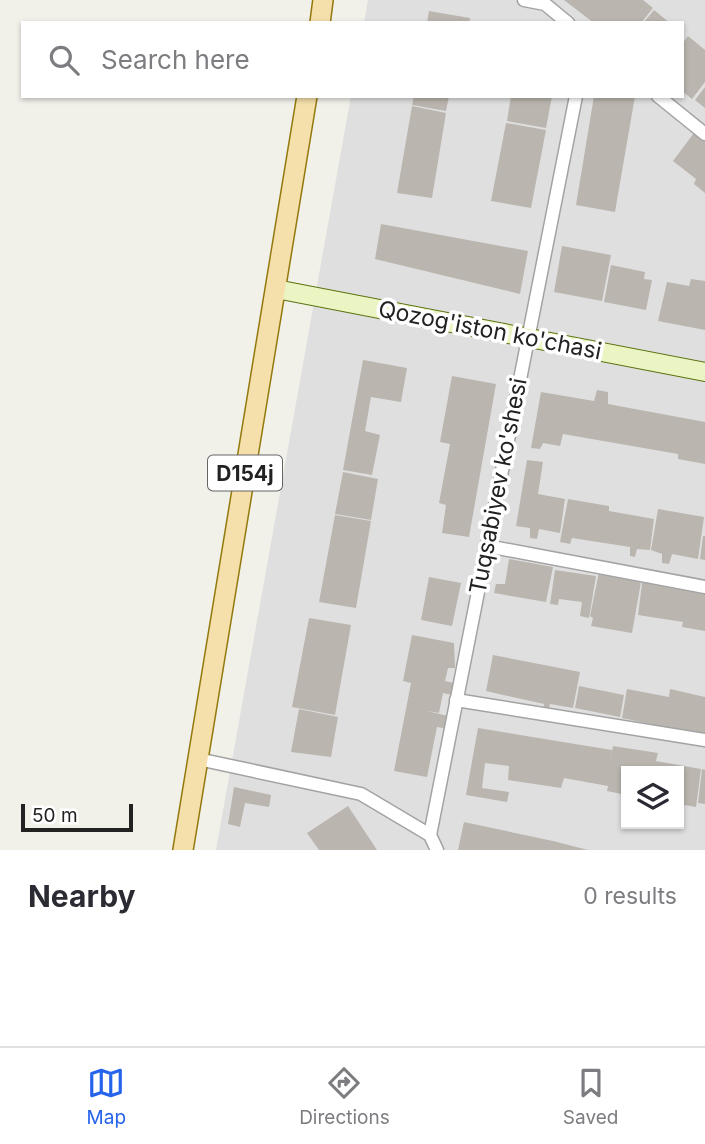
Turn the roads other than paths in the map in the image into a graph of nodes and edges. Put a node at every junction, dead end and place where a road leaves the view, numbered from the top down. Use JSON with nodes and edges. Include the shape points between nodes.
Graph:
{"nodes":[{"id":1,"x":323,"y":0,"type":"edge"},
{"id":2,"x":524,"y":0,"type":"edge"},
{"id":3,"x":320,"y":21,"type":"edge"},
{"id":4,"x":566,"y":21,"type":"edge"},
{"id":5,"x":307,"y":98,"type":"edge"},
{"id":6,"x":576,"y":98,"type":"edge"},
{"id":7,"x":661,"y":98,"type":"edge"},
{"id":8,"x":705,"y":134,"type":"edge"},
{"id":9,"x":275,"y":289,"type":"junction"},
{"id":10,"x":528,"y":338,"type":"junction"},
{"id":11,"x":705,"y":372,"type":"edge"},
{"id":12,"x":487,"y":546,"type":"junction"},
{"id":13,"x":705,"y":587,"type":"edge"},
{"id":14,"x":456,"y":700,"type":"junction"},
{"id":15,"x":705,"y":740,"type":"edge"},
{"id":16,"x":198,"y":759,"type":"junction"},
{"id":17,"x":430,"y":835,"type":"junction"},
{"id":18,"x":183,"y":850,"type":"edge"},
{"id":19,"x":437,"y":850,"type":"edge"}],
"edges":[{"from":1,"to":3,"type":"main road"},
{"from":2,"to":4,"type":"street","via":[[545,4]]},
{"from":5,"to":9,"type":"main road","number":"D154j"},
{"from":6,"to":10,"type":"street","name":"Tuqsabiyev ko'shesi"},
{"from":7,"to":8,"type":"street"},
{"from":9,"to":10,"type":"street","name":"Qozog'iston ko'chasi"},
{"from":9,"to":16,"type":"main road","number":"D154j"},
{"from":10,"to":11,"type":"street","name":"Qozog'iston ko'chasi"},
{"from":10,"to":12,"type":"street","name":"Tuqsabiyev ko'shesi"},
{"from":12,"to":13,"type":"street"},
{"from":12,"to":14,"type":"street","name":"Tuqsabiyev ko'shesi"},
{"from":14,"to":15,"type":"street"},
{"from":14,"to":17,"type":"street","name":"Tuqsabiyev ko'shesi"},
{"from":16,"to":17,"type":"street","via":[[361,794]]},
{"from":16,"to":18,"type":"main road","number":"D154j"},
{"from":17,"to":19,"type":"street"}]}
